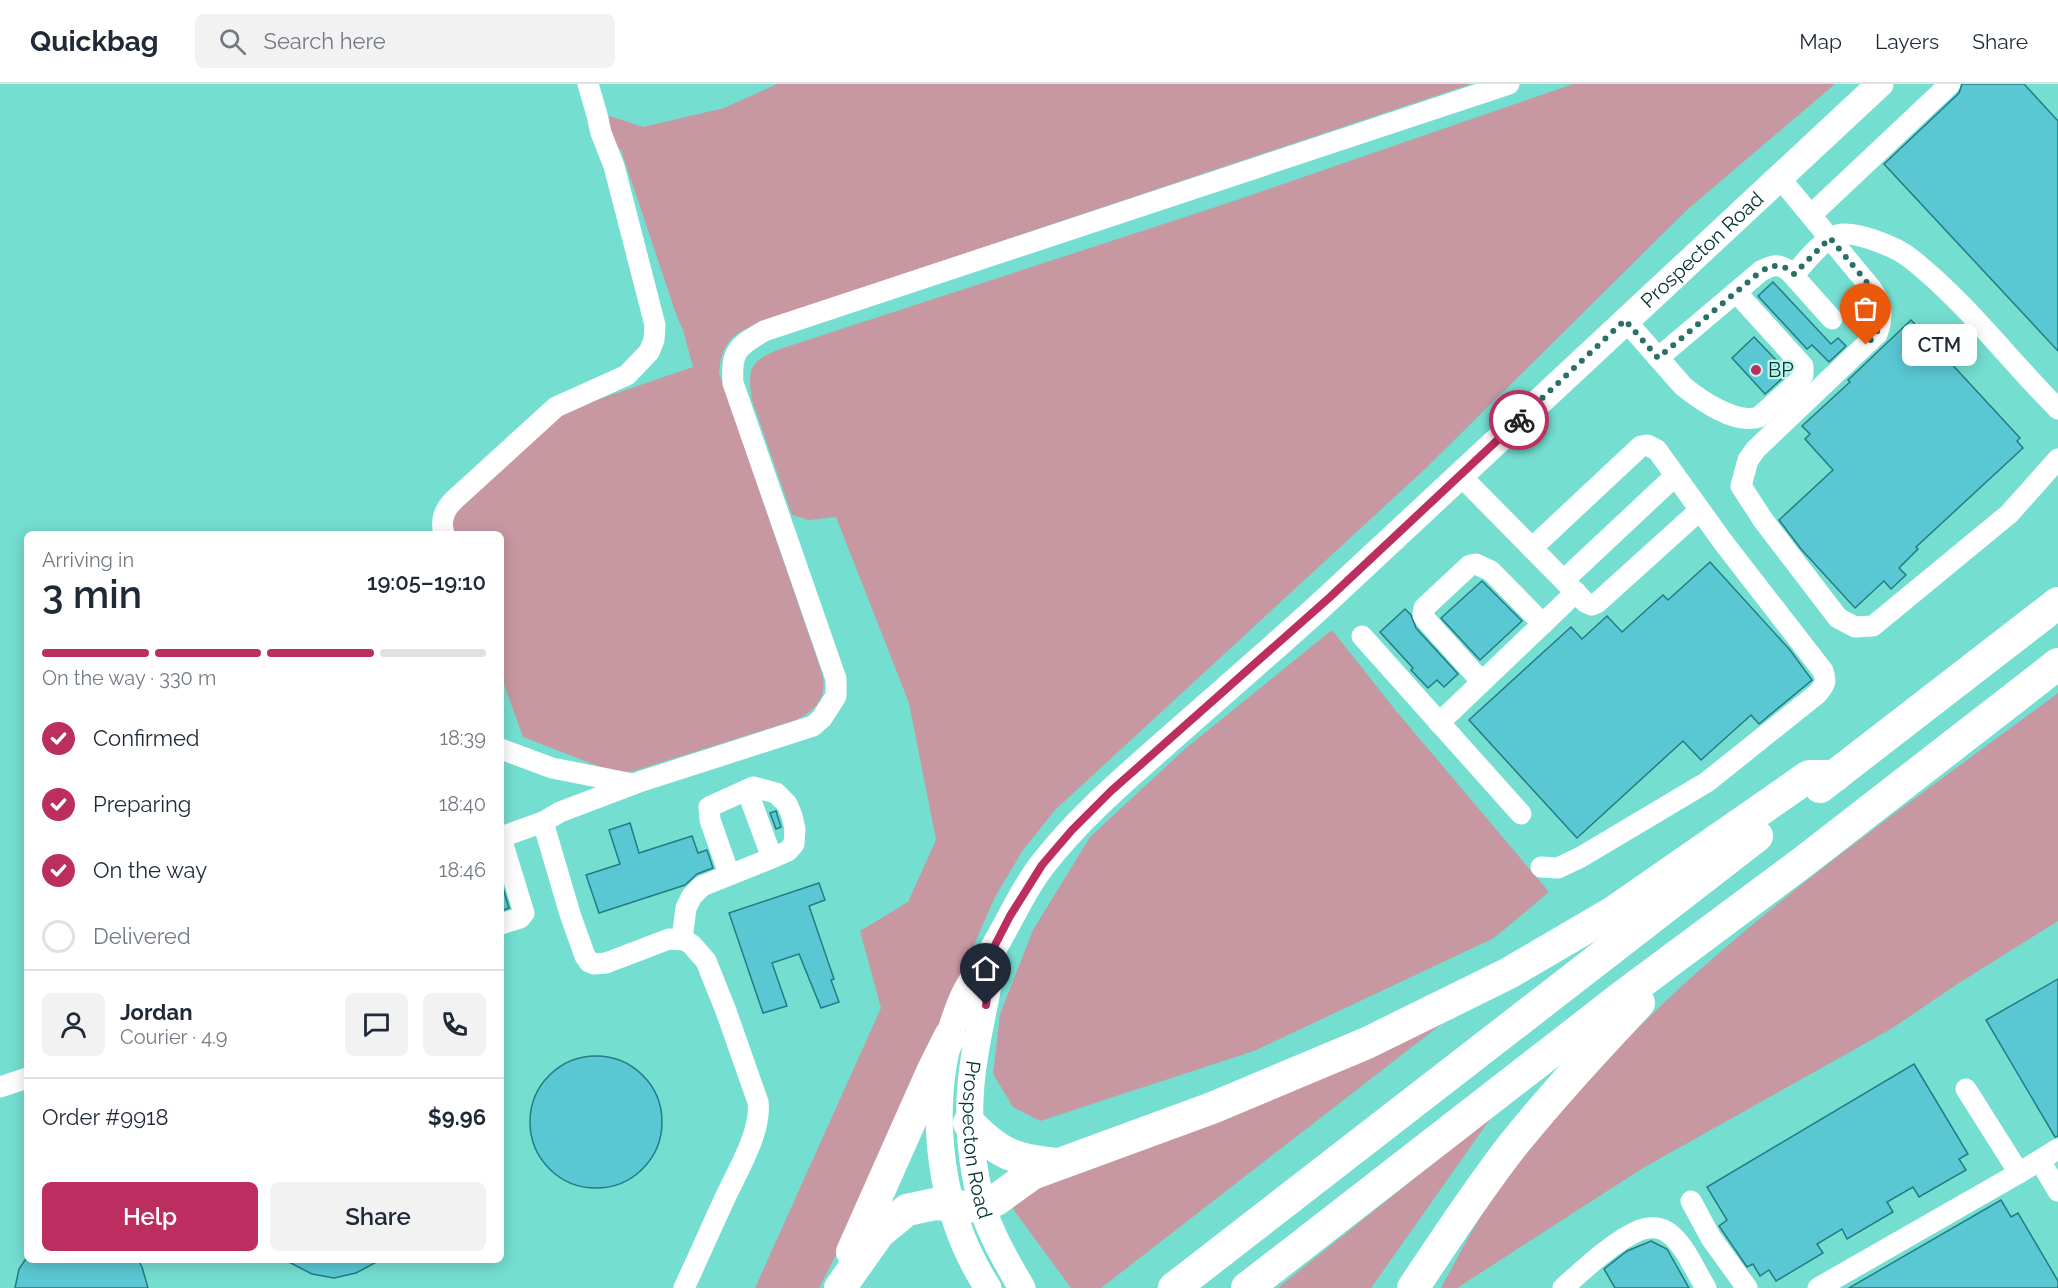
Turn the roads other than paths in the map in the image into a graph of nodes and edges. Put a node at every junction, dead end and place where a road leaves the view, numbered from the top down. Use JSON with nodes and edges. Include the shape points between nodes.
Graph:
{"nodes":[{"id":1,"x":588,"y":84,"type":"edge"},
{"id":2,"x":1509,"y":84,"type":"edge"},
{"id":3,"x":1880,"y":84,"type":"edge"},
{"id":4,"x":1950,"y":84,"type":"edge"},
{"id":5,"x":1779,"y":177,"type":"junction"},
{"id":6,"x":1811,"y":215,"type":"junction"},
{"id":7,"x":1830,"y":238,"type":"junction"},
{"id":8,"x":1794,"y":274,"type":"junction"},
{"id":9,"x":1736,"y":292,"type":"junction"},
{"id":10,"x":1832,"y":319,"type":"dead end"},
{"id":11,"x":1625,"y":320,"type":"junction"},
{"id":12,"x":1658,"y":358,"type":"junction"},
{"id":13,"x":2058,"y":409,"type":"edge"},
{"id":14,"x":2058,"y":459,"type":"edge"},
{"id":15,"x":1460,"y":475,"type":"junction"},
{"id":16,"x":1676,"y":476,"type":"junction"},
{"id":17,"x":1700,"y":510,"type":"junction"},
{"id":18,"x":443,"y":531,"type":"edge"},
{"id":19,"x":1532,"y":549,"type":"junction"},
{"id":20,"x":1570,"y":586,"type":"junction"},
{"id":21,"x":2058,"y":603,"type":"edge"},
{"id":22,"x":1543,"y":624,"type":"junction"},
{"id":23,"x":1362,"y":636,"type":"dead end"},
{"id":24,"x":2058,"y":664,"type":"edge"},
{"id":25,"x":1482,"y":682,"type":"junction"},
{"id":26,"x":1439,"y":723,"type":"junction"},
{"id":27,"x":504,"y":750,"type":"edge"},
{"id":28,"x":1835,"y":776,"type":"junction"},
{"id":29,"x":634,"y":784,"type":"junction"},
{"id":30,"x":747,"y":790,"type":"junction"},
{"id":31,"x":1521,"y":814,"type":"dead end"},
{"id":32,"x":543,"y":822,"type":"junction"},
{"id":33,"x":504,"y":836,"type":"edge"},
{"id":34,"x":504,"y":847,"type":"edge"},
{"id":35,"x":772,"y":858,"type":"junction"},
{"id":36,"x":1541,"y":867,"type":"dead end"},
{"id":37,"x":729,"y":874,"type":"junction"},
{"id":38,"x":504,"y":923,"type":"edge"},
{"id":39,"x":1702,"y":937,"type":"junction"},
{"id":40,"x":682,"y":939,"type":"junction"},
{"id":41,"x":994,"y":947,"type":"junction"},
{"id":42,"x":950,"y":1036,"type":"junction"},
{"id":43,"x":24,"y":1079,"type":"edge"},
{"id":44,"x":0,"y":1087,"type":"edge"},
{"id":45,"x":1966,"y":1089,"type":"dead end"},
{"id":46,"x":969,"y":1122,"type":"junction"},
{"id":47,"x":2058,"y":1149,"type":"edge"},
{"id":48,"x":2040,"y":1161,"type":"junction"},
{"id":49,"x":1057,"y":1164,"type":"junction"},
{"id":50,"x":2019,"y":1173,"type":"junction"},
{"id":51,"x":2058,"y":1191,"type":"edge"},
{"id":52,"x":1691,"y":1201,"type":"dead end"},
{"id":53,"x":950,"y":1205,"type":"junction"},
{"id":54,"x":982,"y":1206,"type":"junction"},
{"id":55,"x":684,"y":1288,"type":"edge"},
{"id":56,"x":838,"y":1288,"type":"edge"},
{"id":57,"x":987,"y":1288,"type":"edge"},
{"id":58,"x":1022,"y":1288,"type":"edge"},
{"id":59,"x":1174,"y":1288,"type":"edge"},
{"id":60,"x":1247,"y":1288,"type":"edge"},
{"id":61,"x":1413,"y":1288,"type":"edge"},
{"id":62,"x":1563,"y":1288,"type":"edge"},
{"id":63,"x":1706,"y":1288,"type":"edge"},
{"id":64,"x":1748,"y":1288,"type":"edge"},
{"id":65,"x":1818,"y":1288,"type":"edge"}],
"edges":[{"from":1,"to":18,"type":"lane","via":[[617,177],[655,325],[654,340],[650,352],[627,375],[556,407],[454,500],[443,516]]},
{"from":2,"to":29,"type":"lane","via":[[764,332],[742,346],[732,365],[733,383],[820,630],[836,679],[836,696],[813,726]]},
{"from":3,"to":5,"type":"main road","name":"Prospecton Road"},
{"from":4,"to":6,"type":"lane"},
{"from":5,"to":6,"type":"lane"},
{"from":5,"to":11,"type":"main road","name":"Prospecton Road"},
{"from":6,"to":7,"type":"lane"},
{"from":7,"to":8,"type":"lane"},
{"from":7,"to":13,"type":"lane","via":[[1856,236],[1894,248],[1910,258]]},
{"from":7,"to":14,"type":"lane","via":[[1878,298],[1880,326],[1862,349],[1756,449],[1748,460],[1741,486],[1838,618],[1855,627],[1873,627],[2009,514]]},
{"from":8,"to":9,"type":"lane","via":[[1774,265]]},
{"from":8,"to":10,"type":"lane"},
{"from":9,"to":12,"type":"lane"},
{"from":9,"to":12,"type":"lane","via":[[1804,370],[1799,381],[1759,417],[1746,420],[1701,399],[1683,386]]},
{"from":11,"to":12,"type":"lane"},
{"from":11,"to":15,"type":"main road","name":"Prospecton Road"},
{"from":15,"to":19,"type":"lane"},
{"from":15,"to":41,"type":"main road","name":"Prospecton Road","via":[[1072,830],[1022,895]]},
{"from":16,"to":17,"type":"lane"},
{"from":16,"to":19,"type":"lane","via":[[1657,450],[1641,446]]},
{"from":16,"to":20,"type":"lane"},
{"from":17,"to":20,"type":"lane","via":[[1598,603],[1588,604]]},
{"from":17,"to":36,"type":"lane","via":[[1823,671],[1824,686],[1707,782],[1581,857],[1558,868]]},
{"from":19,"to":20,"type":"lane"},
{"from":20,"to":22,"type":"lane"},
{"from":21,"to":28,"type":"highway"},
{"from":22,"to":25,"type":"lane"},
{"from":22,"to":25,"type":"lane","via":[[1491,571],[1476,564],[1470,565],[1424,608],[1426,620]]},
{"from":23,"to":26,"type":"lane"},
{"from":24,"to":39,"type":"highway"},
{"from":25,"to":26,"type":"lane"},
{"from":26,"to":31,"type":"lane"},
{"from":27,"to":29,"type":"lane","via":[[552,768]]},
{"from":28,"to":49,"type":"highway","via":[[1809,776],[1615,911],[1488,983],[1367,1043],[1222,1104]]},
{"from":28,"to":59,"type":"highway"},
{"from":29,"to":32,"type":"lane"},
{"from":30,"to":35,"type":"lane"},
{"from":30,"to":35,"type":"lane","via":[[753,787],[776,793],[792,816],[794,844]]},
{"from":30,"to":37,"type":"lane","via":[[709,807]]},
{"from":32,"to":33,"type":"lane"},
{"from":32,"to":40,"type":"lane","via":[[570,914],[589,962],[606,963],[669,939]]},
{"from":34,"to":38,"type":"lane","via":[[524,913]]},
{"from":35,"to":37,"type":"lane"},
{"from":37,"to":40,"type":"lane","via":[[702,886],[692,896],[684,917]]},
{"from":39,"to":60,"type":"highway"},
{"from":39,"to":61,"type":"highway","via":[[1593,1051],[1513,1146]]},
{"from":40,"to":55,"type":"lane","via":[[706,961],[759,1111],[748,1148]]},
{"from":41,"to":42,"type":"main road","name":"Prospecton Road","via":[[962,998]]},
{"from":41,"to":46,"type":"main road","name":"Prospecton Road","via":[[975,1053]]},
{"from":42,"to":53,"type":"main road","name":"Prospecton Road","via":[[939,1126]]},
{"from":42,"to":56,"type":"highway"},
{"from":43,"to":44,"type":"lane"},
{"from":45,"to":50,"type":"lane"},
{"from":46,"to":49,"type":"highway","via":[[984,1138],[1012,1156]]},
{"from":46,"to":54,"type":"main road","name":"Prospecton Road"},
{"from":47,"to":48,"type":"lane"},
{"from":48,"to":50,"type":"lane"},
{"from":48,"to":51,"type":"lane"},
{"from":49,"to":54,"type":"highway","via":[[1032,1174]]},
{"from":50,"to":65,"type":"lane"},
{"from":52,"to":64,"type":"lane","via":[[1711,1238]]},
{"from":53,"to":54,"type":"highway"},
{"from":53,"to":56,"type":"highway","via":[[920,1206],[893,1220]]},
{"from":53,"to":57,"type":"main road","name":"Prospecton Road","via":[[966,1250]]},
{"from":54,"to":58,"type":"main road","name":"Prospecton Road"},
{"from":62,"to":63,"type":"lane","via":[[1622,1241],[1653,1227],[1664,1230],[1678,1243]]}]}
